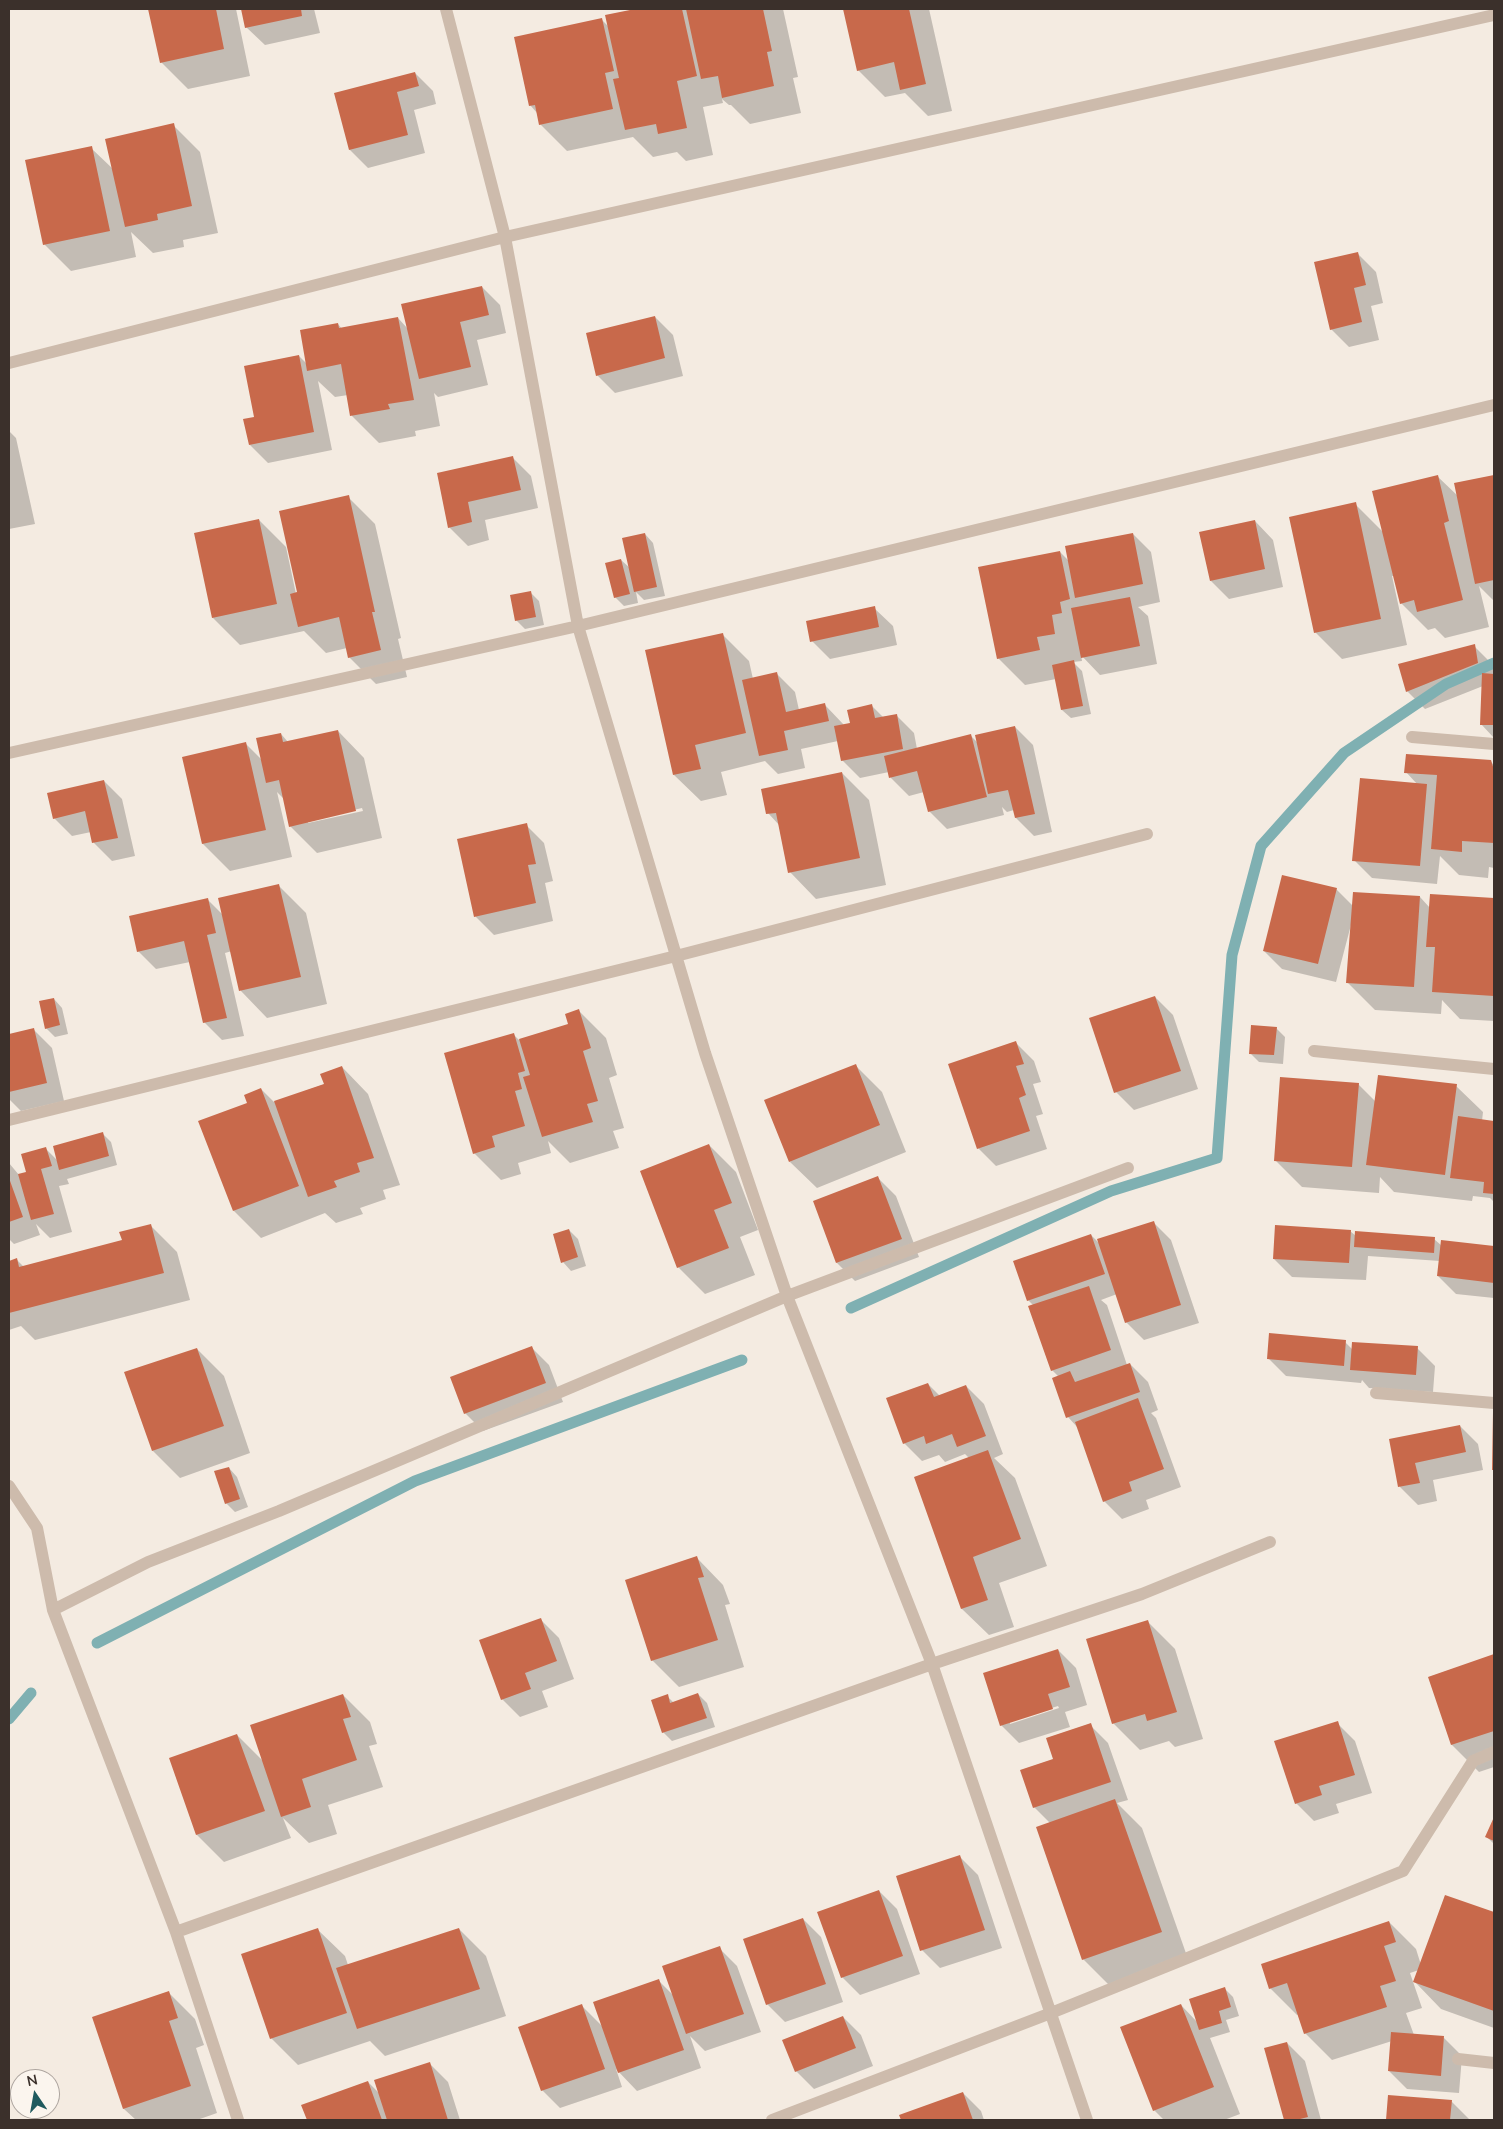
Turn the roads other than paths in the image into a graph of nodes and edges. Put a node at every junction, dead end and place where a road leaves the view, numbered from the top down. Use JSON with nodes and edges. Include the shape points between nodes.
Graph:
{"nodes":[{"id":1,"x":446,"y":9,"type":"edge"},
{"id":2,"x":1494,"y":15,"type":"edge"},
{"id":3,"x":505,"y":237,"type":"junction"},
{"id":4,"x":9,"y":363,"type":"edge"},
{"id":5,"x":1494,"y":405,"type":"edge"},
{"id":6,"x":578,"y":626,"type":"junction"},
{"id":7,"x":1412,"y":737,"type":"dead end"},
{"id":8,"x":1494,"y":744,"type":"edge"},
{"id":9,"x":9,"y":753,"type":"edge"},
{"id":10,"x":1147,"y":834,"type":"dead end"},
{"id":11,"x":676,"y":956,"type":"junction"},
{"id":12,"x":1314,"y":1051,"type":"dead end"},
{"id":13,"x":1494,"y":1069,"type":"edge"},
{"id":14,"x":9,"y":1120,"type":"edge"},
{"id":15,"x":1128,"y":1168,"type":"dead end"},
{"id":16,"x":787,"y":1296,"type":"junction"},
{"id":17,"x":1376,"y":1393,"type":"dead end"},
{"id":18,"x":1494,"y":1403,"type":"edge"},
{"id":19,"x":9,"y":1486,"type":"edge"},
{"id":20,"x":1270,"y":1542,"type":"dead end"},
{"id":21,"x":53,"y":1610,"type":"junction"},
{"id":22,"x":932,"y":1664,"type":"junction"},
{"id":23,"x":1494,"y":1752,"type":"edge"},
{"id":24,"x":176,"y":1932,"type":"junction"},
{"id":25,"x":1051,"y":2013,"type":"junction"},
{"id":26,"x":1458,"y":2059,"type":"dead end"},
{"id":27,"x":1494,"y":2063,"type":"edge"},
{"id":28,"x":238,"y":2120,"type":"edge"},
{"id":29,"x":772,"y":2120,"type":"edge"},
{"id":30,"x":1087,"y":2120,"type":"edge"}],
"edges":[{"from":1,"to":3,"type":"street"},
{"from":2,"to":3,"type":"street"},
{"from":3,"to":4,"type":"street"},
{"from":3,"to":6,"type":"street"},
{"from":5,"to":6,"type":"street"},
{"from":6,"to":9,"type":"street"},
{"from":6,"to":11,"type":"street"},
{"from":7,"to":8,"type":"street"},
{"from":10,"to":11,"type":"street"},
{"from":11,"to":14,"type":"street"},
{"from":11,"to":16,"type":"street"},
{"from":12,"to":13,"type":"street"},
{"from":15,"to":16,"type":"street"},
{"from":16,"to":21,"type":"street","via":[[279,1511],[148,1562]]},
{"from":16,"to":22,"type":"street"},
{"from":17,"to":18,"type":"street"},
{"from":19,"to":21,"type":"street","via":[[37,1528]]},
{"from":20,"to":22,"type":"street","via":[[1142,1594]]},
{"from":21,"to":24,"type":"street"},
{"from":22,"to":24,"type":"street"},
{"from":22,"to":25,"type":"street"},
{"from":23,"to":25,"type":"street","via":[[1473,1761],[1403,1871]]},
{"from":24,"to":28,"type":"street"},
{"from":25,"to":29,"type":"street"},
{"from":25,"to":30,"type":"street"},
{"from":26,"to":27,"type":"street"}]}
